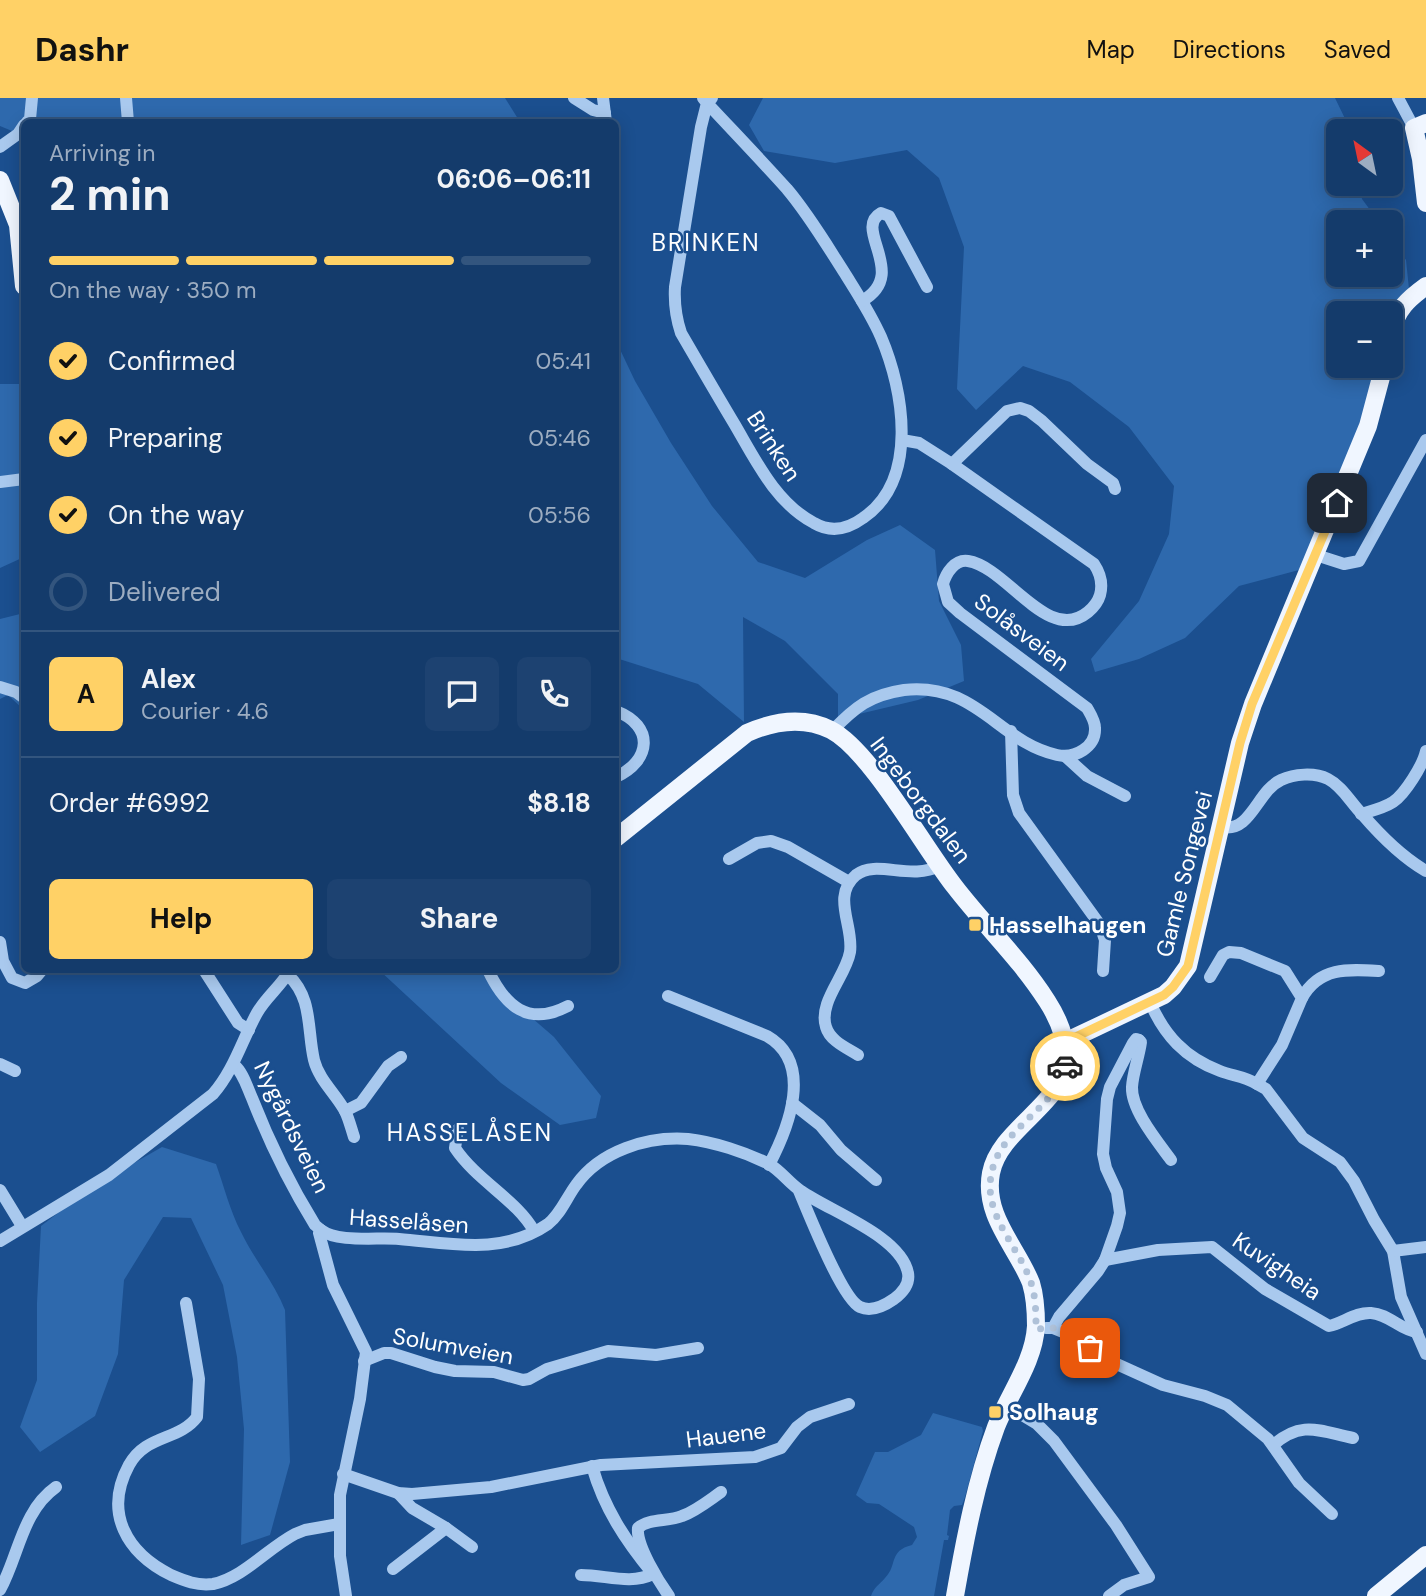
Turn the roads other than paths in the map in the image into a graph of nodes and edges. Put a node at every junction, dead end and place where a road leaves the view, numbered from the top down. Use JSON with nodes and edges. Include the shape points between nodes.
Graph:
{"nodes":[{"id":1,"x":32,"y":98,"type":"edge"},
{"id":2,"x":126,"y":98,"type":"edge"},
{"id":3,"x":575,"y":98,"type":"edge"},
{"id":4,"x":603,"y":98,"type":"edge"},
{"id":5,"x":1398,"y":98,"type":"edge"},
{"id":6,"x":708,"y":100,"type":"edge"},
{"id":7,"x":606,"y":118,"type":"edge"},
{"id":8,"x":28,"y":119,"type":"edge"},
{"id":9,"x":128,"y":119,"type":"edge"},
{"id":10,"x":1420,"y":126,"type":"edge"},
{"id":11,"x":21,"y":130,"type":"edge"},
{"id":12,"x":0,"y":147,"type":"edge"},
{"id":13,"x":0,"y":180,"type":"edge"},
{"id":14,"x":1426,"y":203,"type":"edge"},
{"id":15,"x":21,"y":256,"type":"edge"},
{"id":16,"x":1426,"y":286,"type":"edge"},
{"id":17,"x":927,"y":287,"type":"dead end"},
{"id":18,"x":862,"y":301,"type":"junction"},
{"id":19,"x":1403,"y":305,"type":"edge"},
{"id":20,"x":1381,"y":378,"type":"edge"},
{"id":21,"x":902,"y":440,"type":"junction"},
{"id":22,"x":1426,"y":440,"type":"edge"},
{"id":23,"x":1421,"y":462,"type":"edge"},
{"id":24,"x":952,"y":464,"type":"junction"},
{"id":25,"x":21,"y":479,"type":"edge"},
{"id":26,"x":0,"y":482,"type":"edge"},
{"id":27,"x":1115,"y":489,"type":"dead end"},
{"id":28,"x":1316,"y":555,"type":"junction"},
{"id":29,"x":0,"y":687,"type":"edge"},
{"id":30,"x":21,"y":696,"type":"edge"},
{"id":31,"x":619,"y":713,"type":"edge"},
{"id":32,"x":832,"y":731,"type":"junction"},
{"id":33,"x":1011,"y":732,"type":"junction"},
{"id":34,"x":1426,"y":751,"type":"edge"},
{"id":35,"x":1065,"y":756,"type":"junction"},
{"id":36,"x":619,"y":775,"type":"edge"},
{"id":37,"x":1125,"y":796,"type":"dead end"},
{"id":38,"x":1362,"y":814,"type":"junction"},
{"id":39,"x":1222,"y":827,"type":"junction"},
{"id":40,"x":619,"y":836,"type":"edge"},
{"id":41,"x":729,"y":859,"type":"dead end"},
{"id":42,"x":939,"y":866,"type":"junction"},
{"id":43,"x":1426,"y":871,"type":"edge"},
{"id":44,"x":849,"y":882,"type":"junction"},
{"id":45,"x":0,"y":942,"type":"edge"},
{"id":46,"x":1103,"y":971,"type":"dead end"},
{"id":47,"x":1379,"y":971,"type":"dead end"},
{"id":48,"x":40,"y":973,"type":"edge"},
{"id":49,"x":206,"y":973,"type":"edge"},
{"id":50,"x":288,"y":973,"type":"edge"},
{"id":51,"x":290,"y":973,"type":"edge"},
{"id":52,"x":489,"y":973,"type":"edge"},
{"id":53,"x":1210,"y":977,"type":"dead end"},
{"id":54,"x":668,"y":996,"type":"dead end"},
{"id":55,"x":1302,"y":999,"type":"junction"},
{"id":56,"x":1150,"y":1002,"type":"junction"},
{"id":57,"x":568,"y":1006,"type":"dead end"},
{"id":58,"x":250,"y":1030,"type":"junction"},
{"id":59,"x":1065,"y":1042,"type":"junction"},
{"id":60,"x":858,"y":1055,"type":"dead end"},
{"id":61,"x":401,"y":1057,"type":"dead end"},
{"id":62,"x":0,"y":1064,"type":"edge"},
{"id":63,"x":234,"y":1065,"type":"junction"},
{"id":64,"x":15,"y":1071,"type":"dead end"},
{"id":65,"x":1257,"y":1084,"type":"junction"},
{"id":66,"x":792,"y":1103,"type":"junction"},
{"id":67,"x":345,"y":1111,"type":"junction"},
{"id":68,"x":458,"y":1129,"type":"dead end"},
{"id":69,"x":354,"y":1137,"type":"dead end"},
{"id":70,"x":1171,"y":1160,"type":"dead end"},
{"id":71,"x":769,"y":1165,"type":"junction"},
{"id":72,"x":876,"y":1180,"type":"dead end"},
{"id":73,"x":0,"y":1190,"type":"edge"},
{"id":74,"x":799,"y":1191,"type":"junction"},
{"id":75,"x":22,"y":1226,"type":"junction"},
{"id":76,"x":321,"y":1230,"type":"junction"},
{"id":77,"x":534,"y":1231,"type":"junction"},
{"id":78,"x":0,"y":1241,"type":"edge"},
{"id":79,"x":1426,"y":1247,"type":"edge"},
{"id":80,"x":1393,"y":1251,"type":"junction"},
{"id":81,"x":1105,"y":1260,"type":"junction"},
{"id":82,"x":186,"y":1303,"type":"dead end"},
{"id":83,"x":1044,"y":1329,"type":"junction"},
{"id":84,"x":1419,"y":1329,"type":"edge"},
{"id":85,"x":698,"y":1348,"type":"dead end"},
{"id":86,"x":1426,"y":1354,"type":"edge"},
{"id":87,"x":364,"y":1361,"type":"junction"},
{"id":88,"x":849,"y":1404,"type":"dead end"},
{"id":89,"x":1006,"y":1405,"type":"junction"},
{"id":90,"x":1353,"y":1438,"type":"dead end"},
{"id":91,"x":1273,"y":1445,"type":"junction"},
{"id":92,"x":592,"y":1466,"type":"junction"},
{"id":93,"x":343,"y":1474,"type":"junction"},
{"id":94,"x":56,"y":1487,"type":"dead end"},
{"id":95,"x":721,"y":1492,"type":"dead end"},
{"id":96,"x":398,"y":1493,"type":"junction"},
{"id":97,"x":1332,"y":1514,"type":"dead end"},
{"id":98,"x":339,"y":1524,"type":"junction"},
{"id":99,"x":446,"y":1528,"type":"junction"},
{"id":100,"x":472,"y":1547,"type":"dead end"},
{"id":101,"x":1426,"y":1555,"type":"edge"},
{"id":102,"x":393,"y":1569,"type":"dead end"},
{"id":103,"x":653,"y":1574,"type":"junction"},
{"id":104,"x":581,"y":1575,"type":"dead end"},
{"id":105,"x":0,"y":1590,"type":"edge"},
{"id":106,"x":346,"y":1596,"type":"edge"},
{"id":107,"x":669,"y":1596,"type":"edge"},
{"id":108,"x":955,"y":1596,"type":"edge"},
{"id":109,"x":1109,"y":1596,"type":"edge"},
{"id":110,"x":1376,"y":1596,"type":"edge"}],
"edges":[{"from":1,"to":8,"type":"street"},
{"from":2,"to":9,"type":"street"},
{"from":3,"to":7,"type":"street"},
{"from":4,"to":7,"type":"street"},
{"from":5,"to":10,"type":"street"},
{"from":6,"to":18,"type":"street","name":"Brinken","via":[[788,190]]},
{"from":6,"to":21,"type":"street","name":"Brinken","via":[[674,303],[681,334],[770,483],[792,509],[815,524],[842,529],[856,524],[883,502],[892,485]]},
{"from":10,"to":14,"type":"main road"},
{"from":11,"to":12,"type":"street"},
{"from":13,"to":15,"type":"main road","via":[[18,225]]},
{"from":16,"to":19,"type":"main road"},
{"from":17,"to":18,"type":"street","via":[[889,216],[881,213],[873,220],[872,230],[883,268],[881,280]]},
{"from":18,"to":21,"type":"street","name":"Brinken","via":[[891,372]]},
{"from":20,"to":28,"type":"main road","name":"Gamle Songevei","via":[[1368,426]]},
{"from":21,"to":24,"type":"street","name":"Solåsveien","via":[[919,443]]},
{"from":22,"to":23,"type":"street"},
{"from":23,"to":28,"type":"street","via":[[1394,495],[1359,561],[1344,564]]},
{"from":24,"to":27,"type":"street","via":[[1007,411],[1020,408],[1042,421]]},
{"from":24,"to":35,"type":"street","name":"Solåsveien","via":[[1085,556],[1099,573],[1101,587],[1095,606],[1082,617],[1064,620],[1055,619],[994,574],[967,561],[950,570],[943,584],[948,602],[960,613],[1087,708],[1094,721],[1092,740],[1081,752]]},
{"from":25,"to":26,"type":"street"},
{"from":28,"to":39,"type":"main road","name":"Gamle Songevei","via":[[1252,704]]},
{"from":29,"to":30,"type":"street"},
{"from":31,"to":36,"type":"street","via":[[636,722],[645,738],[639,759]]},
{"from":32,"to":33,"type":"street","via":[[853,708],[871,698],[918,689],[955,695]]},
{"from":32,"to":40,"type":"main road","name":"Ingeborgdalen","via":[[797,722],[770,723],[747,733]]},
{"from":32,"to":42,"type":"main road","name":"Ingeborgdalen","via":[[881,782]]},
{"from":33,"to":35,"type":"street","via":[[1036,748]]},
{"from":33,"to":46,"type":"street","via":[[1013,795],[1019,813],[1100,925],[1105,940]]},
{"from":34,"to":38,"type":"street","via":[[1423,763],[1393,802]]},
{"from":35,"to":37,"type":"street","via":[[1087,776]]},
{"from":38,"to":39,"type":"street","via":[[1328,779],[1293,775],[1276,783],[1237,828]]},
{"from":38,"to":43,"type":"street"},
{"from":39,"to":56,"type":"main road","name":"Gamle Songevei","via":[[1188,966],[1173,987]]},
{"from":41,"to":44,"type":"street","via":[[757,843],[771,841]]},
{"from":42,"to":44,"type":"street","via":[[918,873],[868,869]]},
{"from":42,"to":59,"type":"main road","name":"Ingeborgdalen","via":[[1046,1000]]},
{"from":44,"to":60,"type":"street","via":[[844,905],[850,951],[825,1020],[834,1039]]},
{"from":45,"to":48,"type":"street","via":[[12,978],[25,983]]},
{"from":47,"to":55,"type":"street","via":[[1331,972],[1319,978]]},
{"from":49,"to":58,"type":"street","via":[[238,1023]]},
{"from":50,"to":58,"type":"street","name":"Nygårdsveien","via":[[258,1011]]},
{"from":51,"to":67,"type":"street","via":[[306,1003],[314,1062]]},
{"from":52,"to":57,"type":"street","via":[[496,988],[518,1009],[542,1014]]},
{"from":53,"to":55,"type":"street","via":[[1223,955],[1241,953],[1285,971]]},
{"from":54,"to":66,"type":"street","via":[[775,1041],[792,1065]]},
{"from":55,"to":65,"type":"street","via":[[1282,1045]]},
{"from":56,"to":59,"type":"main road","name":"Gamle Songevei"},
{"from":56,"to":65,"type":"street","via":[[1167,1036],[1186,1053],[1200,1063]]},
{"from":58,"to":63,"type":"street","name":"Nygårdsveien"},
{"from":59,"to":83,"type":"main road","via":[[1065,1071],[1057,1086],[1006,1142],[991,1174],[995,1215],[1032,1287]]},
{"from":61,"to":67,"type":"street","via":[[388,1066],[361,1103]]},
{"from":62,"to":64,"type":"street"},
{"from":63,"to":75,"type":"street","via":[[213,1094],[136,1156]]},
{"from":63,"to":76,"type":"street","name":"Nygårdsveien","via":[[285,1176]]},
{"from":65,"to":80,"type":"street","via":[[1303,1138],[1340,1162]]},
{"from":66,"to":71,"type":"street","via":[[785,1133]]},
{"from":66,"to":72,"type":"street"},
{"from":67,"to":69,"type":"street"},
{"from":68,"to":77,"type":"street","name":"Hasselåsen","via":[[455,1148],[463,1161],[519,1211]]},
{"from":70,"to":81,"type":"street","via":[[1133,1097],[1141,1042],[1136,1039],[1107,1099],[1103,1154],[1120,1213]]},
{"from":71,"to":74,"type":"street","name":"Hasselåsen"},
{"from":71,"to":77,"type":"street","name":"Hasselåsen","via":[[714,1144],[670,1138],[646,1142],[590,1168],[554,1219]]},
{"from":73,"to":75,"type":"street"},
{"from":74,"to":74,"type":"street","name":"Hasselåsen","via":[[895,1250],[908,1272],[904,1290],[877,1308],[852,1301]]},
{"from":75,"to":78,"type":"street"},
{"from":76,"to":77,"type":"street","name":"Hasselåsen","via":[[335,1237],[467,1247]]},
{"from":76,"to":87,"type":"street","name":"Nygårdsveien","via":[[333,1285],[364,1344]]},
{"from":79,"to":80,"type":"street"},
{"from":80,"to":84,"type":"street","via":[[1401,1297]]},
{"from":81,"to":83,"type":"street"},
{"from":81,"to":84,"type":"street","name":"Kuvigheia","via":[[1158,1250],[1212,1247],[1265,1289],[1329,1326],[1371,1313],[1409,1331]]},
{"from":82,"to":98,"type":"street","via":[[199,1379],[197,1416],[185,1428],[142,1448],[129,1465],[118,1505],[127,1539],[159,1568],[187,1582],[204,1584],[240,1571],[295,1534]]},
{"from":83,"to":89,"type":"main road"},
{"from":83,"to":91,"type":"street","via":[[1163,1385],[1227,1405]]},
{"from":84,"to":86,"type":"street"},
{"from":85,"to":87,"type":"street","name":"Solumveien","via":[[656,1355],[608,1352],[523,1380],[494,1372],[435,1367],[391,1353]]},
{"from":87,"to":93,"type":"street","name":"Nygårdsveien"},
{"from":88,"to":92,"type":"street","name":"Hauene","via":[[803,1421],[781,1448],[770,1453],[710,1461]]},
{"from":89,"to":108,"type":"main road","via":[[974,1501]]},
{"from":89,"to":109,"type":"street","via":[[1054,1441],[1149,1577],[1124,1585]]},
{"from":90,"to":91,"type":"street","via":[[1300,1429]]},
{"from":91,"to":97,"type":"street","via":[[1299,1483]]},
{"from":92,"to":96,"type":"street","name":"Hauene","via":[[491,1487]]},
{"from":92,"to":103,"type":"street","via":[[614,1523]]},
{"from":93,"to":96,"type":"street","name":"Hauene"},
{"from":93,"to":98,"type":"street","name":"Nygårdsveien"},
{"from":94,"to":105,"type":"street","via":[[39,1501]]},
{"from":95,"to":103,"type":"street","via":[[685,1515],[638,1528]]},
{"from":96,"to":99,"type":"street","name":"Hauene","via":[[412,1508]]},
{"from":98,"to":106,"type":"street","name":"Nygårdsveien"},
{"from":99,"to":100,"type":"street","name":"Hauene"},
{"from":99,"to":102,"type":"street"},
{"from":101,"to":110,"type":"main road"},
{"from":103,"to":104,"type":"street","via":[[639,1580]]},
{"from":103,"to":107,"type":"street"}]}
